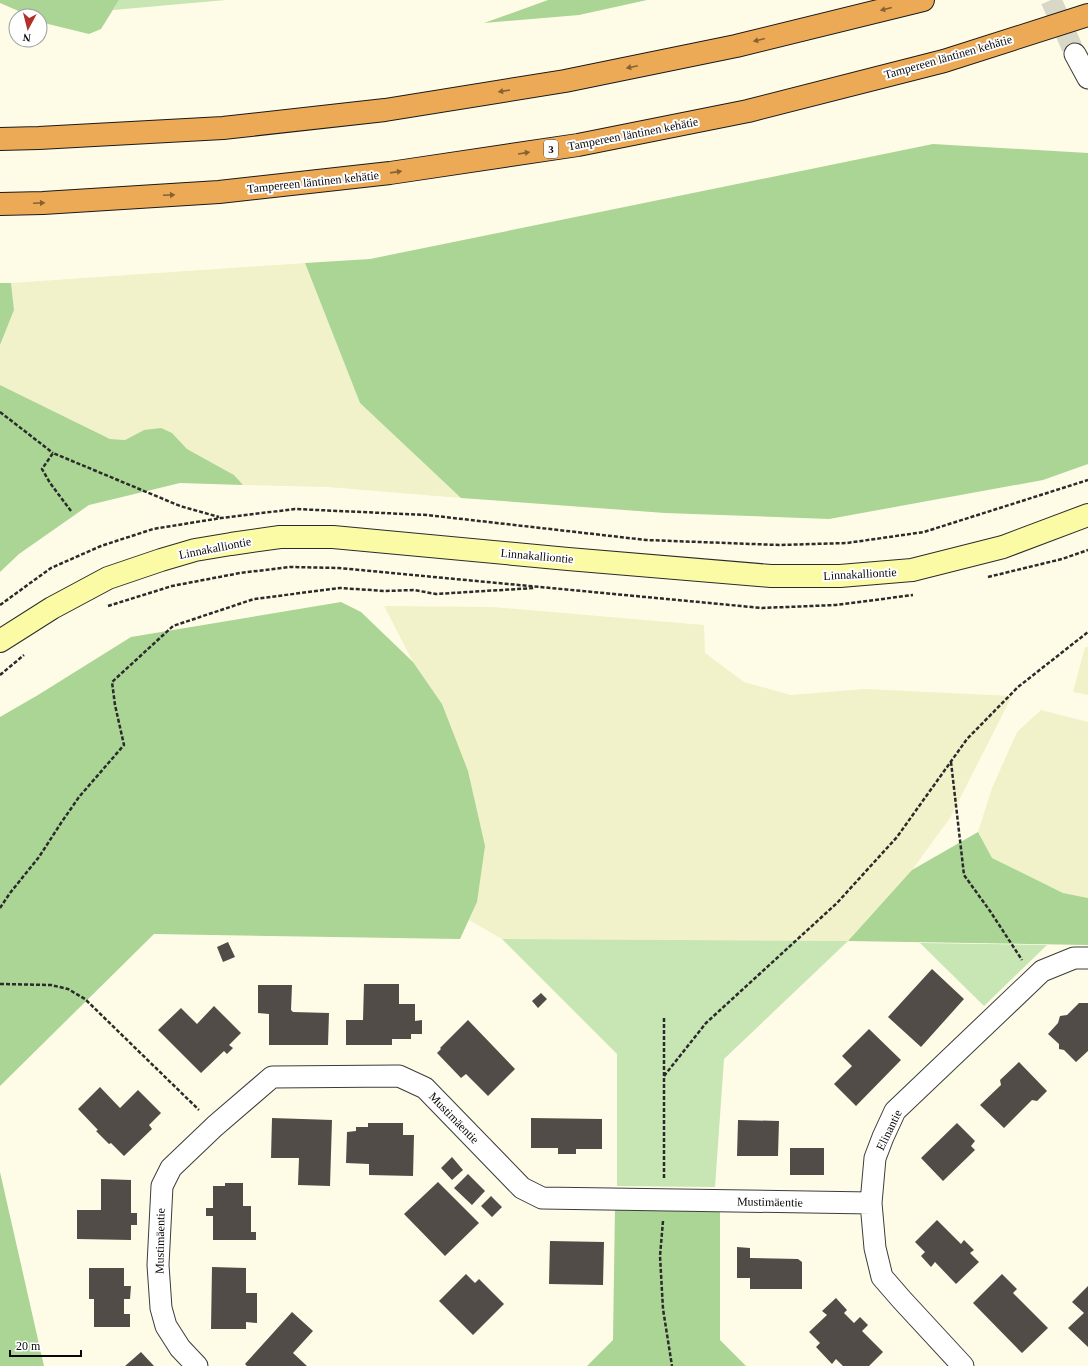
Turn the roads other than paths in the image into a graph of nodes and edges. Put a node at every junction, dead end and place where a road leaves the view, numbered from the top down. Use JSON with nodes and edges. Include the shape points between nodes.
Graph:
{"nodes":[{"id":1,"x":924,"y":0,"type":"edge"},
{"id":2,"x":1088,"y":15,"type":"edge"},
{"id":3,"x":1075,"y":54,"type":"tunnel mouth"},
{"id":4,"x":1088,"y":78,"type":"edge"},
{"id":5,"x":0,"y":139,"type":"edge"},
{"id":6,"x":0,"y":204,"type":"edge"},
{"id":7,"x":1088,"y":515,"type":"edge"},
{"id":8,"x":0,"y":640,"type":"edge"},
{"id":9,"x":1088,"y":958,"type":"edge"},
{"id":10,"x":871,"y":1203,"type":"junction"},
{"id":11,"x":197,"y":1366,"type":"edge"},
{"id":12,"x":963,"y":1366,"type":"edge"}],
"edges":[{"from":1,"to":5,"type":"highway","one_way":true,"via":[[736,46],[565,81],[385,110],[223,128]]},
{"from":6,"to":2,"type":"highway","name":"Tampereen läntinen kehätie","number":"3","one_way":true,"via":[[219,192],[390,173],[578,145],[763,107],[944,61]]},
{"from":3,"to":4,"type":"street"},
{"from":7,"to":8,"type":"main road","name":"Linnakalliontie","via":[[1003,547],[912,570],[840,576],[771,576],[333,537],[280,537],[194,550],[108,578]]},
{"from":9,"to":10,"type":"street","name":"Elinantie","via":[[1074,958],[1042,971],[895,1111],[875,1158]]},
{"from":10,"to":11,"type":"street","name":"Mustimäentie","via":[[542,1198],[522,1188],[425,1088],[399,1076],[272,1077],[171,1168],[162,1186],[158,1265],[161,1308],[166,1326],[180,1348]]},
{"from":10,"to":12,"type":"street","name":"Elinantie","via":[[875,1248],[882,1277]]}]}
